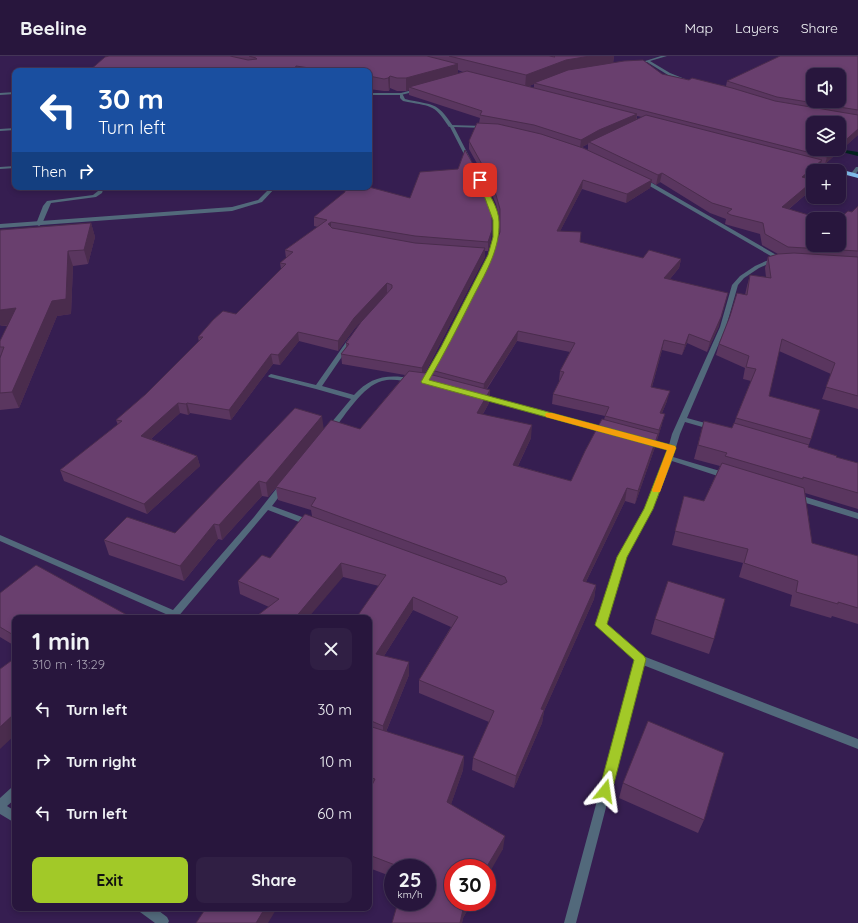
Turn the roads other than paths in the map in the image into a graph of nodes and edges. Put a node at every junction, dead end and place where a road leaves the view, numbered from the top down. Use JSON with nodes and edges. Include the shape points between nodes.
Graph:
{"nodes":[{"id":1,"x":665,"y":56,"type":"edge"},
{"id":2,"x":647,"y":61,"type":"junction"},
{"id":3,"x":639,"y":63,"type":"edge"},
{"id":4,"x":686,"y":81,"type":"edge"},
{"id":5,"x":423,"y":88,"type":"edge"},
{"id":6,"x":12,"y":93,"type":"edge"},
{"id":7,"x":0,"y":94,"type":"edge"},
{"id":8,"x":372,"y":94,"type":"edge"},
{"id":9,"x":401,"y":94,"type":"junction"},
{"id":10,"x":451,"y":126,"type":"junction"},
{"id":11,"x":493,"y":128,"type":"edge"},
{"id":12,"x":12,"y":129,"type":"edge"},
{"id":13,"x":0,"y":130,"type":"edge"},
{"id":14,"x":799,"y":161,"type":"edge"},
{"id":15,"x":811,"y":164,"type":"edge"},
{"id":16,"x":473,"y":166,"type":"edge"},
{"id":17,"x":12,"y":167,"type":"edge"},
{"id":18,"x":0,"y":168,"type":"edge"},
{"id":19,"x":858,"y":168,"type":"edge"},
{"id":20,"x":855,"y":175,"type":"edge"},
{"id":21,"x":478,"y":177,"type":"edge"},
{"id":22,"x":638,"y":178,"type":"edge"},
{"id":23,"x":101,"y":190,"type":"edge"},
{"id":24,"x":271,"y":190,"type":"edge"},
{"id":25,"x":39,"y":224,"type":"junction"},
{"id":26,"x":0,"y":226,"type":"edge"},
{"id":27,"x":484,"y":254,"type":"edge"},
{"id":28,"x":491,"y":255,"type":"junction"},
{"id":29,"x":782,"y":260,"type":"junction"},
{"id":30,"x":791,"y":260,"type":"edge"},
{"id":31,"x":462,"y":313,"type":"edge"},
{"id":32,"x":354,"y":336,"type":"edge"},
{"id":33,"x":270,"y":376,"type":"dead end"},
{"id":34,"x":425,"y":382,"type":"edge"},
{"id":35,"x":318,"y":387,"type":"junction"},
{"id":36,"x":476,"y":395,"type":"edge"},
{"id":37,"x":356,"y":398,"type":"junction"},
{"id":38,"x":683,"y":419,"type":"junction"},
{"id":39,"x":720,"y":430,"type":"edge"},
{"id":40,"x":610,"y":432,"type":"edge"},
{"id":41,"x":324,"y":436,"type":"edge"},
{"id":42,"x":641,"y":440,"type":"edge"},
{"id":43,"x":672,"y":448,"type":"junction"},
{"id":44,"x":669,"y":458,"type":"junction"},
{"id":45,"x":290,"y":478,"type":"edge"},
{"id":46,"x":737,"y":479,"type":"edge"},
{"id":47,"x":790,"y":495,"type":"edge"},
{"id":48,"x":267,"y":507,"type":"junction"},
{"id":49,"x":858,"y":516,"type":"edge"},
{"id":50,"x":318,"y":526,"type":"edge"},
{"id":51,"x":0,"y":538,"type":"edge"},
{"id":52,"x":171,"y":615,"type":"edge"},
{"id":53,"x":174,"y":615,"type":"edge"},
{"id":54,"x":640,"y":659,"type":"junction"},
{"id":55,"x":858,"y":744,"type":"edge"},
{"id":56,"x":12,"y":795,"type":"edge"},
{"id":57,"x":0,"y":806,"type":"edge"},
{"id":58,"x":12,"y":816,"type":"edge"},
{"id":59,"x":148,"y":911,"type":"edge"},
{"id":60,"x":163,"y":921,"type":"dead end"},
{"id":61,"x":570,"y":923,"type":"edge"}],
"edges":[{"from":1,"to":2,"type":"street"},
{"from":2,"to":3,"type":"street"},
{"from":2,"to":4,"type":"street"},
{"from":5,"to":9,"type":"street"},
{"from":6,"to":7,"type":"street"},
{"from":8,"to":9,"type":"street"},
{"from":9,"to":10,"type":"street","via":[[404,100],[440,109]]},
{"from":10,"to":11,"type":"street"},
{"from":10,"to":16,"type":"street"},
{"from":12,"to":13,"type":"street"},
{"from":14,"to":15,"type":"highway"},
{"from":17,"to":18,"type":"street"},
{"from":19,"to":20,"type":"street"},
{"from":21,"to":28,"type":"street","via":[[496,220],[496,237]]},
{"from":22,"to":29,"type":"street"},
{"from":23,"to":25,"type":"street","via":[[94,196],[49,202]]},
{"from":24,"to":25,"type":"street","via":[[260,201],[232,209]]},
{"from":25,"to":26,"type":"street"},
{"from":27,"to":28,"type":"street"},
{"from":28,"to":31,"type":"street"},
{"from":29,"to":30,"type":"street"},
{"from":29,"to":38,"type":"street","via":[[757,267],[742,277],[736,285],[723,327]]},
{"from":32,"to":35,"type":"street"},
{"from":33,"to":35,"type":"street"},
{"from":34,"to":37,"type":"street","via":[[398,378],[380,379]]},
{"from":35,"to":37,"type":"street"},
{"from":36,"to":40,"type":"street"},
{"from":37,"to":41,"type":"street"},
{"from":38,"to":39,"type":"street"},
{"from":38,"to":43,"type":"street"},
{"from":42,"to":43,"type":"street"},
{"from":43,"to":44,"type":"street"},
{"from":44,"to":46,"type":"street"},
{"from":44,"to":54,"type":"street","via":[[648,509],[622,557],[601,625]]},
{"from":45,"to":48,"type":"street"},
{"from":47,"to":49,"type":"street"},
{"from":48,"to":50,"type":"street"},
{"from":48,"to":53,"type":"street"},
{"from":51,"to":52,"type":"street"},
{"from":54,"to":55,"type":"street"},
{"from":54,"to":61,"type":"street"},
{"from":56,"to":57,"type":"street"},
{"from":57,"to":58,"type":"street"},
{"from":59,"to":60,"type":"street"}]}
